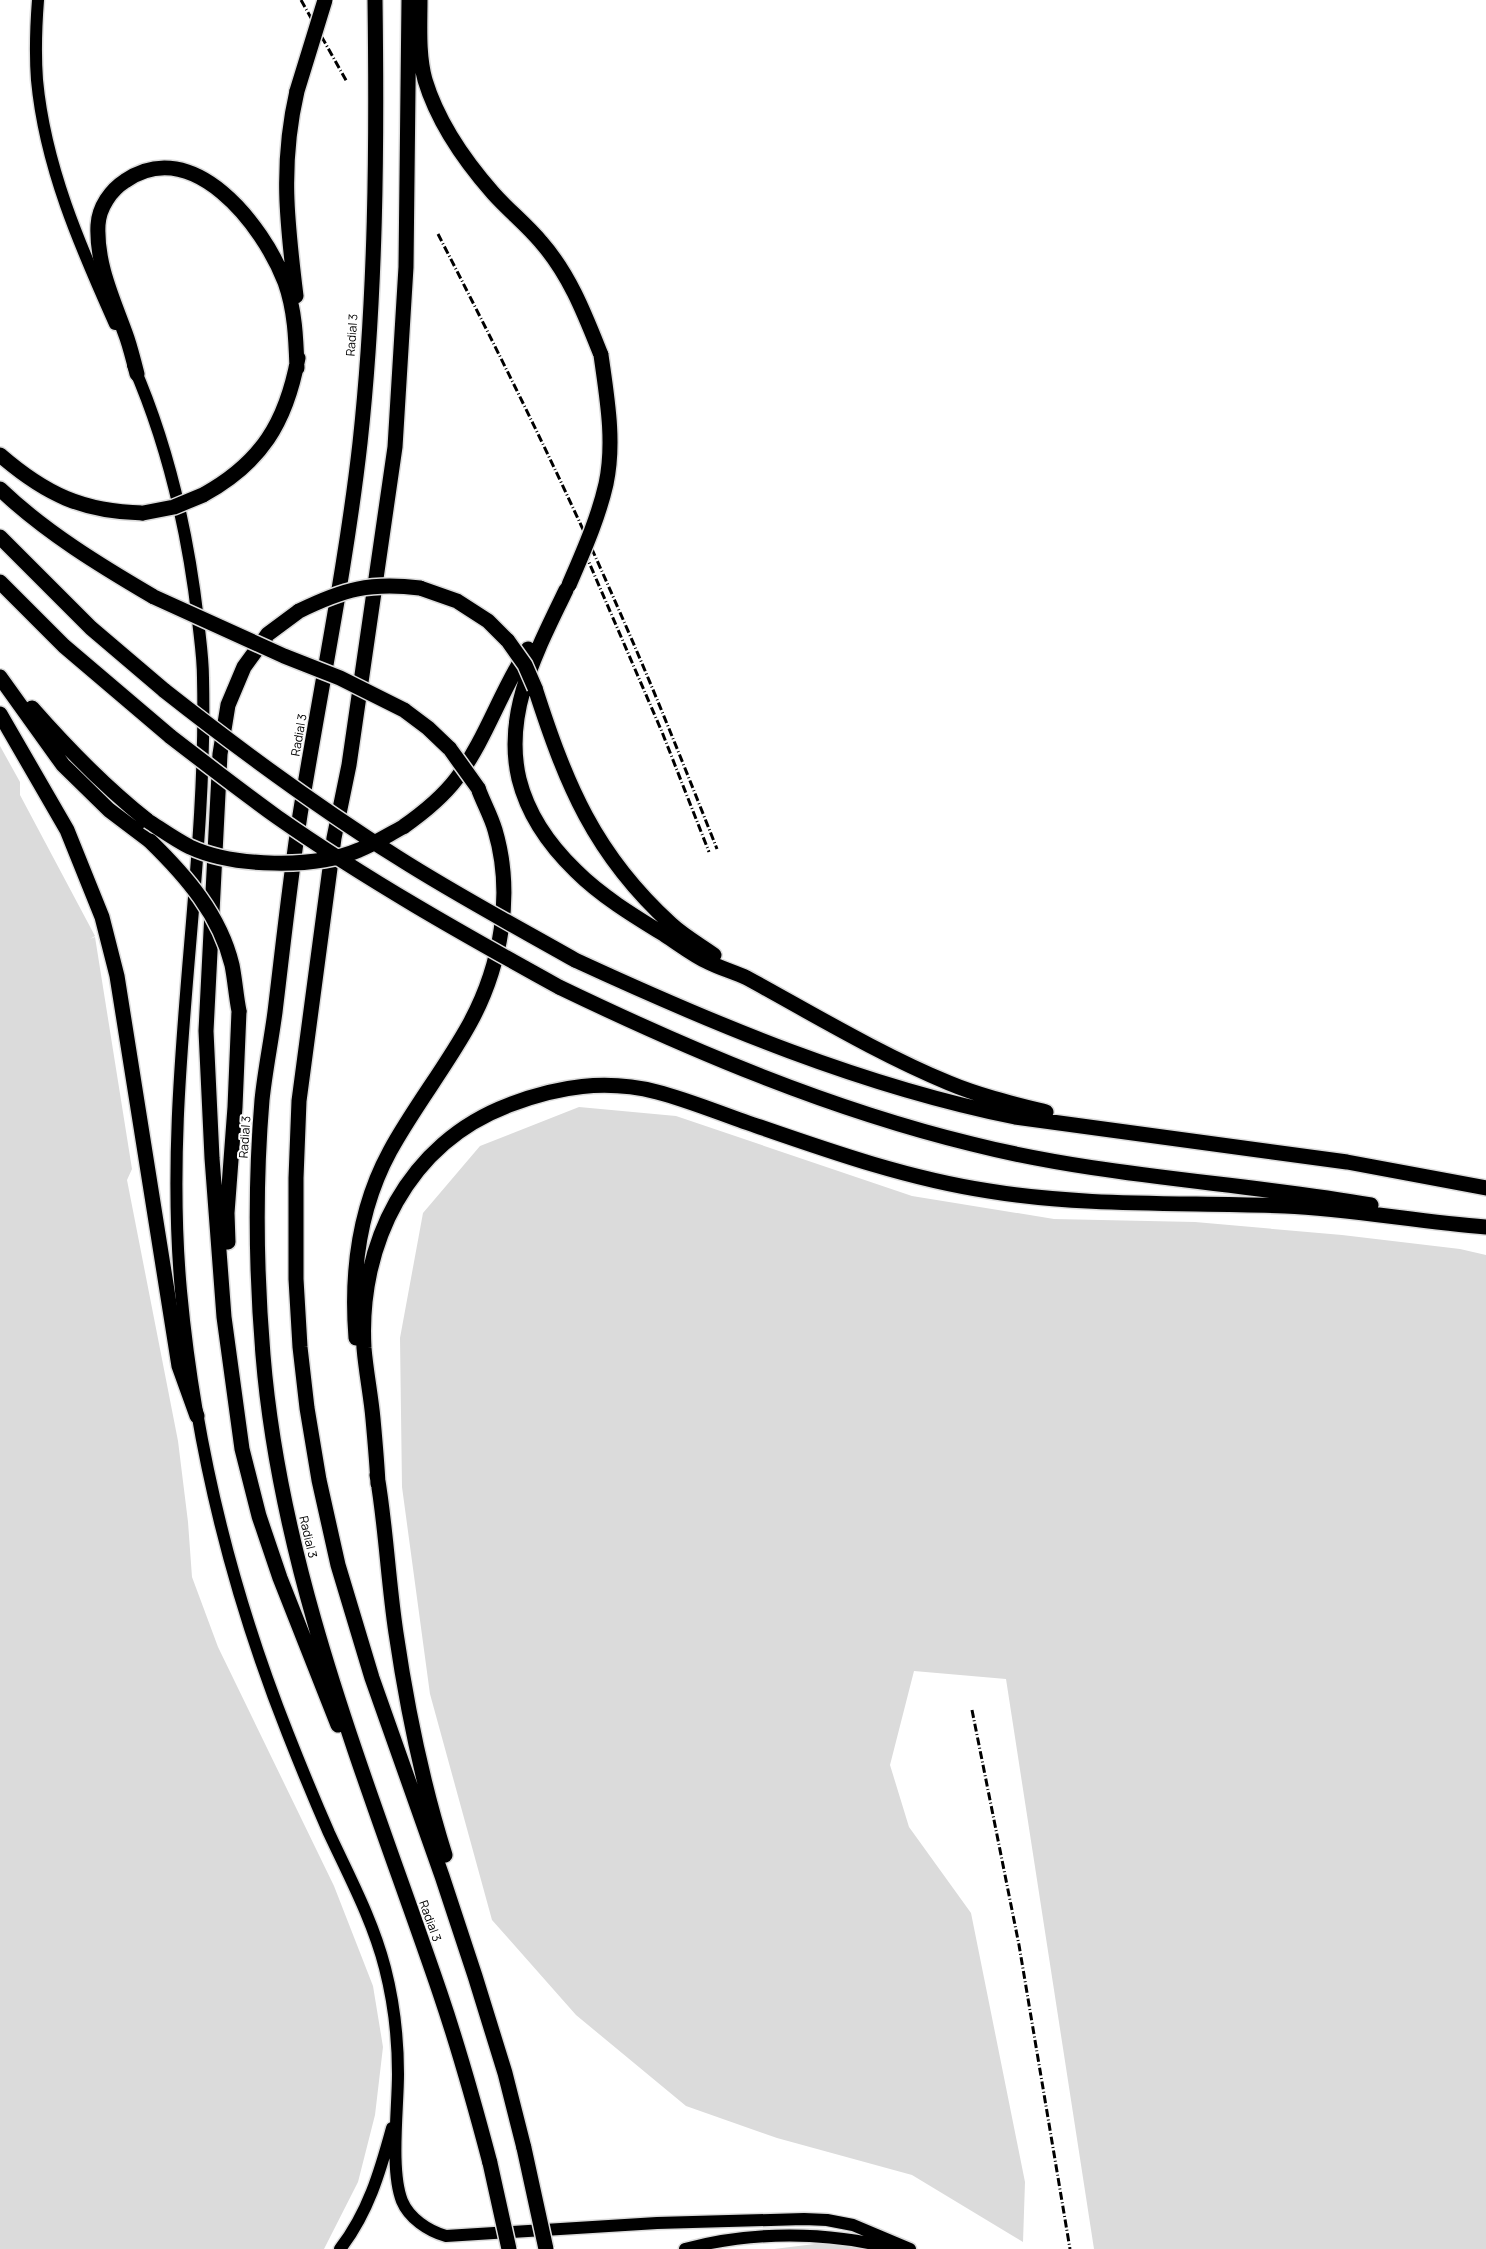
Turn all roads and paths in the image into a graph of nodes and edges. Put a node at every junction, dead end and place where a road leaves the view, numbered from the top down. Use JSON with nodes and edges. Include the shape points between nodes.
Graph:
{"nodes":[{"id":1,"x":38,"y":0,"type":"edge"},
{"id":2,"x":325,"y":0,"type":"edge"},
{"id":3,"x":375,"y":0,"type":"edge"},
{"id":4,"x":409,"y":0,"type":"edge"},
{"id":5,"x":420,"y":0,"type":"edge"},
{"id":6,"x":296,"y":368,"type":"junction"},
{"id":7,"x":137,"y":374,"type":"junction"},
{"id":8,"x":0,"y":455,"type":"edge"},
{"id":9,"x":0,"y":489,"type":"edge"},
{"id":10,"x":0,"y":536,"type":"edge"},
{"id":11,"x":0,"y":582,"type":"edge"},
{"id":12,"x":568,"y":588,"type":"junction"},
{"id":13,"x":0,"y":671,"type":"edge"},
{"id":14,"x":0,"y":677,"type":"edge"},
{"id":15,"x":0,"y":714,"type":"edge"},
{"id":16,"x":744,"y":977,"type":"junction"},
{"id":17,"x":1082,"y":1126,"type":"junction"},
{"id":18,"x":1486,"y":1188,"type":"edge"},
{"id":19,"x":1486,"y":1226,"type":"edge"},
{"id":20,"x":197,"y":1416,"type":"junction"},
{"id":21,"x":378,"y":1484,"type":"junction"},
{"id":22,"x":280,"y":1578,"type":"junction"},
{"id":23,"x":397,"y":1872,"type":"junction"},
{"id":24,"x":505,"y":2073,"type":"junction"},
{"id":25,"x":397,"y":2107,"type":"junction"},
{"id":26,"x":340,"y":2249,"type":"edge"},
{"id":27,"x":509,"y":2249,"type":"edge"},
{"id":28,"x":546,"y":2249,"type":"edge"},
{"id":29,"x":685,"y":2249,"type":"edge"},
{"id":30,"x":894,"y":2249,"type":"edge"},
{"id":31,"x":910,"y":2249,"type":"edge"}],
"edges":[{"from":1,"to":7,"type":"main road","via":[[37,80],[45,131],[60,191],[78,241]]},
{"from":2,"to":6,"type":"highway","bridge":true,"via":[[297,91],[285,171],[288,230],[300,327]]},
{"from":3,"to":23,"type":"highway","name":"Radial 3","via":[[372,274],[360,442],[300,817],[263,1097],[258,1251],[270,1416],[299,1564]]},
{"from":4,"to":24,"type":"highway","name":"Radial 3","via":[[406,267],[395,447],[351,755],[334,838],[300,1101],[296,1279],[307,1408],[338,1565],[372,1678],[442,1876]]},
{"from":5,"to":12,"type":"highway","bridge":true,"via":[[425,78],[446,130],[493,193],[542,242],[562,270],[578,298],[601,355],[609,417],[606,484],[591,533]]},
{"from":6,"to":7,"type":"highway","via":[[292,308],[285,283],[261,236],[232,202],[212,185],[180,170],[165,168],[134,175],[120,185],[103,206],[98,222],[102,266]]},
{"from":6,"to":8,"type":"highway","bridge":true,"via":[[292,391],[272,434],[242,469],[224,484],[174,507],[143,513],[102,510],[62,498],[27,478]]},
{"from":7,"to":20,"type":"main road","via":[[164,452],[185,528],[203,671],[204,753],[181,1050],[176,1166],[180,1288]]},
{"from":9,"to":21,"type":"highway","bridge":true,"via":[[43,525],[154,597],[340,678],[404,710],[450,749],[478,788],[495,829],[504,874],[500,938],[484,997],[390,1152],[373,1188],[357,1255],[354,1316],[358,1367]]},
{"from":10,"to":17,"type":"highway","bridge":true,"via":[[91,628],[165,691],[281,780],[406,863],[575,960],[656,997],[839,1069],[969,1107]]},
{"from":11,"to":19,"type":"highway","bridge":true,"via":[[64,646],[171,737],[277,817],[463,934],[560,987],[645,1028],[832,1102],[972,1144],[1056,1162],[1329,1198]]},
{"from":12,"to":13,"type":"highway","bridge":true,"via":[[512,673],[476,748],[458,777],[424,812],[403,827],[357,851],[320,860],[263,863],[229,860],[191,847],[120,800],[71,752]]},
{"from":12,"to":16,"type":"highway","via":[[535,654],[521,697],[516,752],[519,779],[529,808],[544,836],[576,872],[624,910],[707,962]]},
{"from":14,"to":22,"type":"highway","bridge":true,"via":[[62,765],[180,870],[200,895],[232,964],[238,1011],[227,1212],[231,1316],[246,1448]]},
{"from":15,"to":20,"type":"highway","via":[[67,830],[102,917],[118,976],[179,1366]]},
{"from":16,"to":17,"type":"highway","via":[[950,1084],[1060,1116]]},
{"from":16,"to":22,"type":"highway","bridge":true,"via":[[672,925],[612,860],[585,816],[561,766],[524,665],[508,641],[488,621],[457,601],[420,588],[367,586],[332,595],[299,611],[268,634],[244,667],[228,705],[220,754],[207,1022],[212,1158],[232,1384],[250,1484]]},
{"from":17,"to":18,"type":"highway","via":[[1347,1162]]},
{"from":19,"to":21,"type":"highway","via":[[1428,1223],[1288,1206],[1083,1200],[991,1192],[901,1172],[827,1150],[657,1092],[618,1085],[566,1087],[497,1109],[456,1134],[436,1149],[416,1171],[386,1217],[368,1284],[364,1346]]},
{"from":20,"to":25,"type":"main road","via":[[252,1639],[327,1829],[360,1897],[385,1968],[394,2009]]},
{"from":21,"to":24,"type":"highway","via":[[395,1632],[411,1721],[428,1799],[479,1966]]},
{"from":22,"to":23,"type":"highway"},
{"from":23,"to":27,"type":"highway","name":"Radial 3","bridge":true,"via":[[467,2076]]},
{"from":24,"to":28,"type":"highway","name":"Radial 3","bridge":true},
{"from":25,"to":26,"type":"main road","via":[[374,2191],[361,2219]]},
{"from":25,"to":31,"type":"main road","via":[[396,2164],[403,2204],[418,2221],[437,2234],[804,2219],[853,2225]]},
{"from":29,"to":30,"type":"main road","via":[[740,2238],[779,2236],[850,2240]]}]}
